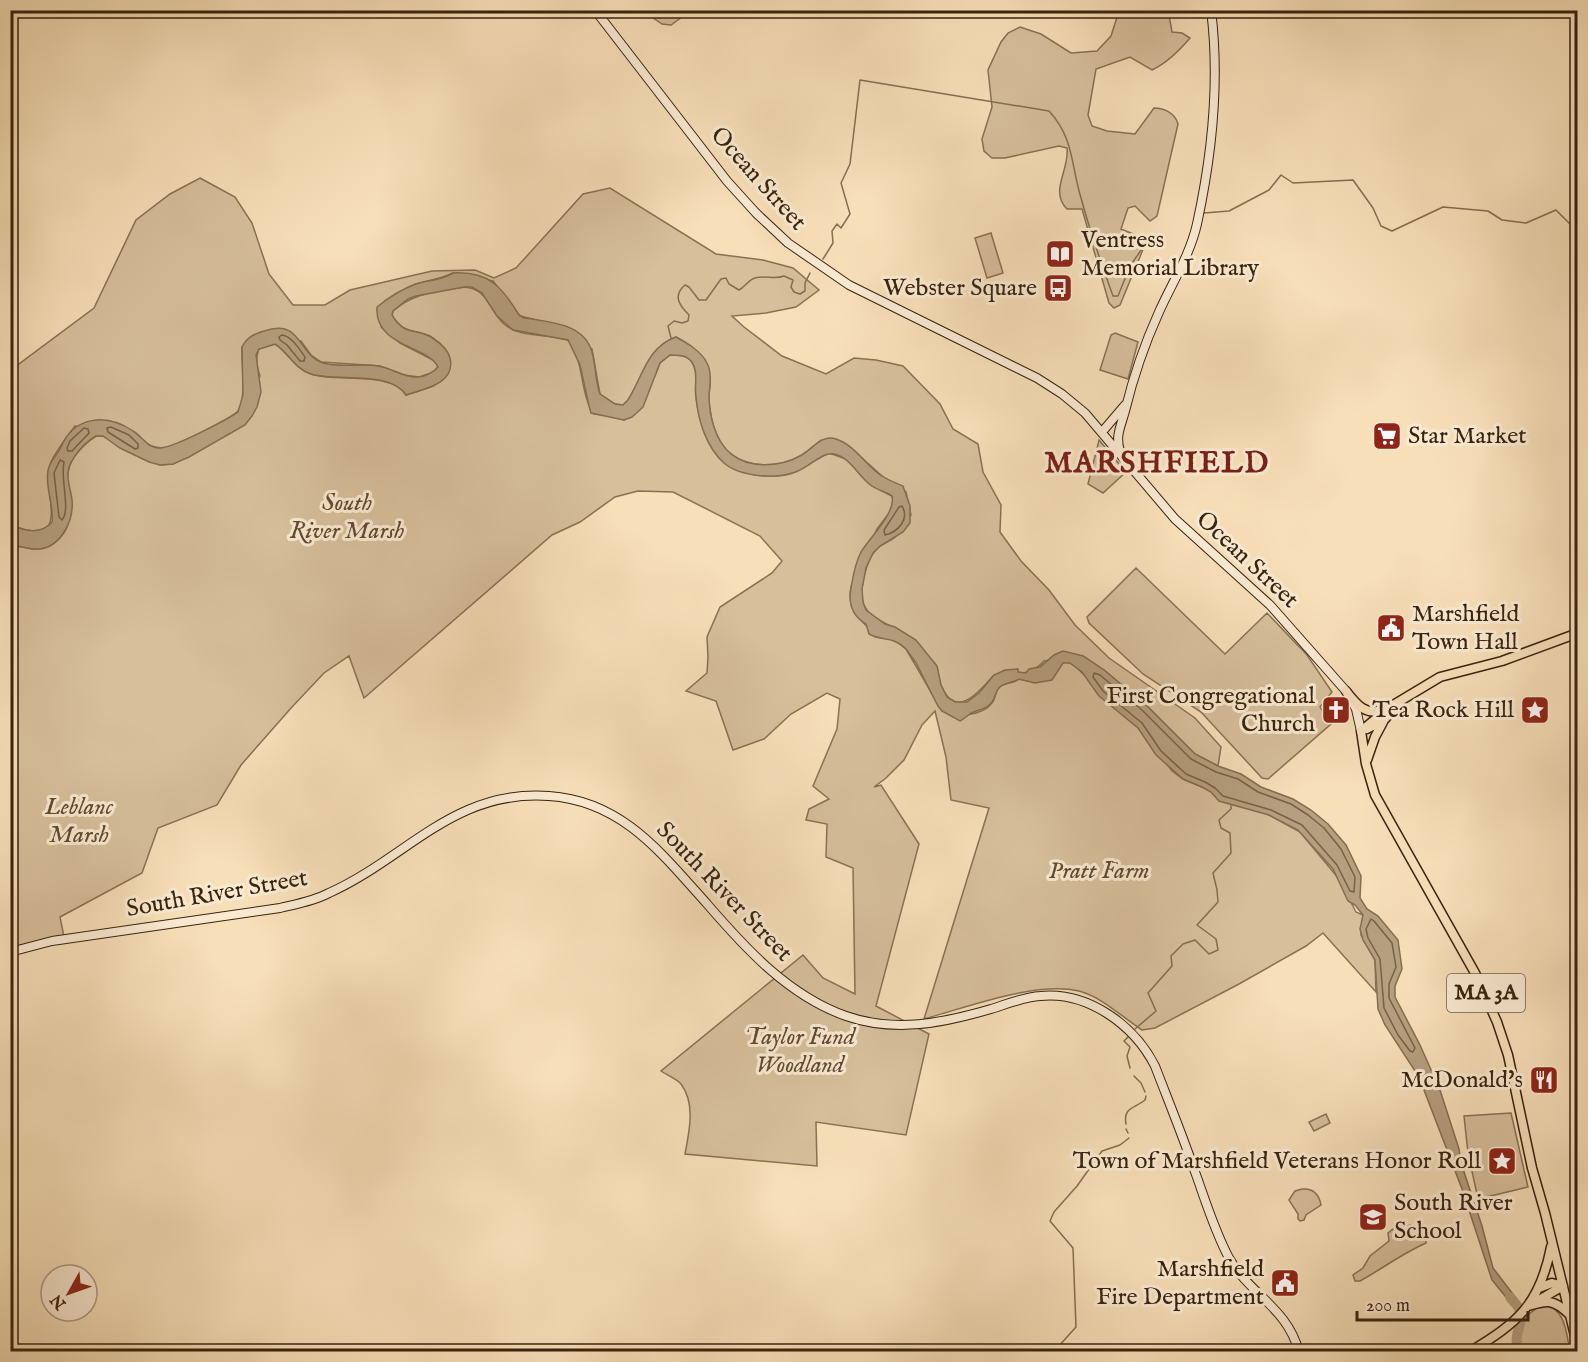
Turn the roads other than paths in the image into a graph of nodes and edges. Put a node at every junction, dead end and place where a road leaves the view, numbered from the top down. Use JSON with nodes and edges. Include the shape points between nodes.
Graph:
{"nodes":[{"id":1,"x":595,"y":10,"type":"edge"},
{"id":2,"x":1211,"y":10,"type":"edge"},
{"id":3,"x":1126,"y":404,"type":"junction"},
{"id":4,"x":1122,"y":419,"type":"junction"},
{"id":5,"x":1102,"y":432,"type":"junction"},
{"id":6,"x":1122,"y":455,"type":"junction"},
{"id":7,"x":1578,"y":633,"type":"edge"},
{"id":8,"x":1346,"y":691,"type":"junction"},
{"id":9,"x":1403,"y":699,"type":"junction"},
{"id":10,"x":1390,"y":707,"type":"junction"},
{"id":11,"x":1385,"y":719,"type":"junction"},
{"id":12,"x":1361,"y":731,"type":"junction"},
{"id":13,"x":1366,"y":764,"type":"junction"},
{"id":14,"x":10,"y":952,"type":"edge"},
{"id":15,"x":1552,"y":1244,"type":"junction"},
{"id":16,"x":1563,"y":1286,"type":"junction"},
{"id":17,"x":1538,"y":1289,"type":"junction"},
{"id":18,"x":1524,"y":1311,"type":"junction"},
{"id":19,"x":1570,"y":1315,"type":"junction"},
{"id":20,"x":1578,"y":1348,"type":"edge"},
{"id":21,"x":1299,"y":1352,"type":"edge"},
{"id":22,"x":1469,"y":1352,"type":"edge"}],
"edges":[{"from":1,"to":5,"type":"street","name":"Ocean Street","via":[[727,181],[788,243],[849,285],[1037,378],[1073,402]]},
{"from":2,"to":3,"type":"street","via":[[1214,108],[1197,225],[1154,325]]},
{"from":3,"to":4,"type":"street"},
{"from":3,"to":5,"type":"street"},
{"from":4,"to":5,"type":"street"},
{"from":4,"to":6,"type":"street","via":[[1117,438]]},
{"from":5,"to":6,"type":"street","name":"Ocean Street"},
{"from":6,"to":8,"type":"street","name":"Ocean Street","via":[[1175,519],[1270,605]]},
{"from":7,"to":9,"type":"main road","via":[[1502,661],[1440,677]]},
{"from":8,"to":10,"type":"main road","via":[[1365,711]]},
{"from":8,"to":12,"type":"street","name":"Ocean Street","via":[[1356,709]]},
{"from":9,"to":10,"type":"main road"},
{"from":9,"to":11,"type":"main road"},
{"from":10,"to":12,"type":"main road"},
{"from":11,"to":12,"type":"main road"},
{"from":11,"to":13,"type":"main road"},
{"from":12,"to":13,"type":"main road","name":"Ocean Street","number":"MA 3A"},
{"from":13,"to":15,"type":"main road","name":"Ocean Street","number":"MA 3A","via":[[1379,804],[1475,973],[1497,1022]]},
{"from":14,"to":21,"type":"street","name":"South River Street","via":[[52,941],[303,903],[360,877],[436,825],[479,805],[532,796],[584,802],[604,809],[634,828],[674,866],[761,963],[811,999],[844,1015],[883,1024],[915,1025],[944,1022],[1031,997],[1056,995],[1088,1003],[1131,1031],[1155,1066],[1228,1256],[1246,1283],[1284,1318]]},
{"from":15,"to":16,"type":"main road","name":"Ocean Street","number":"MA 3A"},
{"from":15,"to":17,"type":"main road","number":"MA 3A"},
{"from":16,"to":17,"type":"main road","via":[[1552,1283]]},
{"from":16,"to":18,"type":"main road","number":"MA 3A"},
{"from":16,"to":19,"type":"main road","name":"Ocean Street"},
{"from":17,"to":18,"type":"main road","number":"MA 3A"},
{"from":18,"to":19,"type":"main road","via":[[1545,1300]]},
{"from":18,"to":22,"type":"main road","number":"MA 3A","via":[[1501,1332]]},
{"from":19,"to":20,"type":"main road","name":"Ocean Street"}]}
